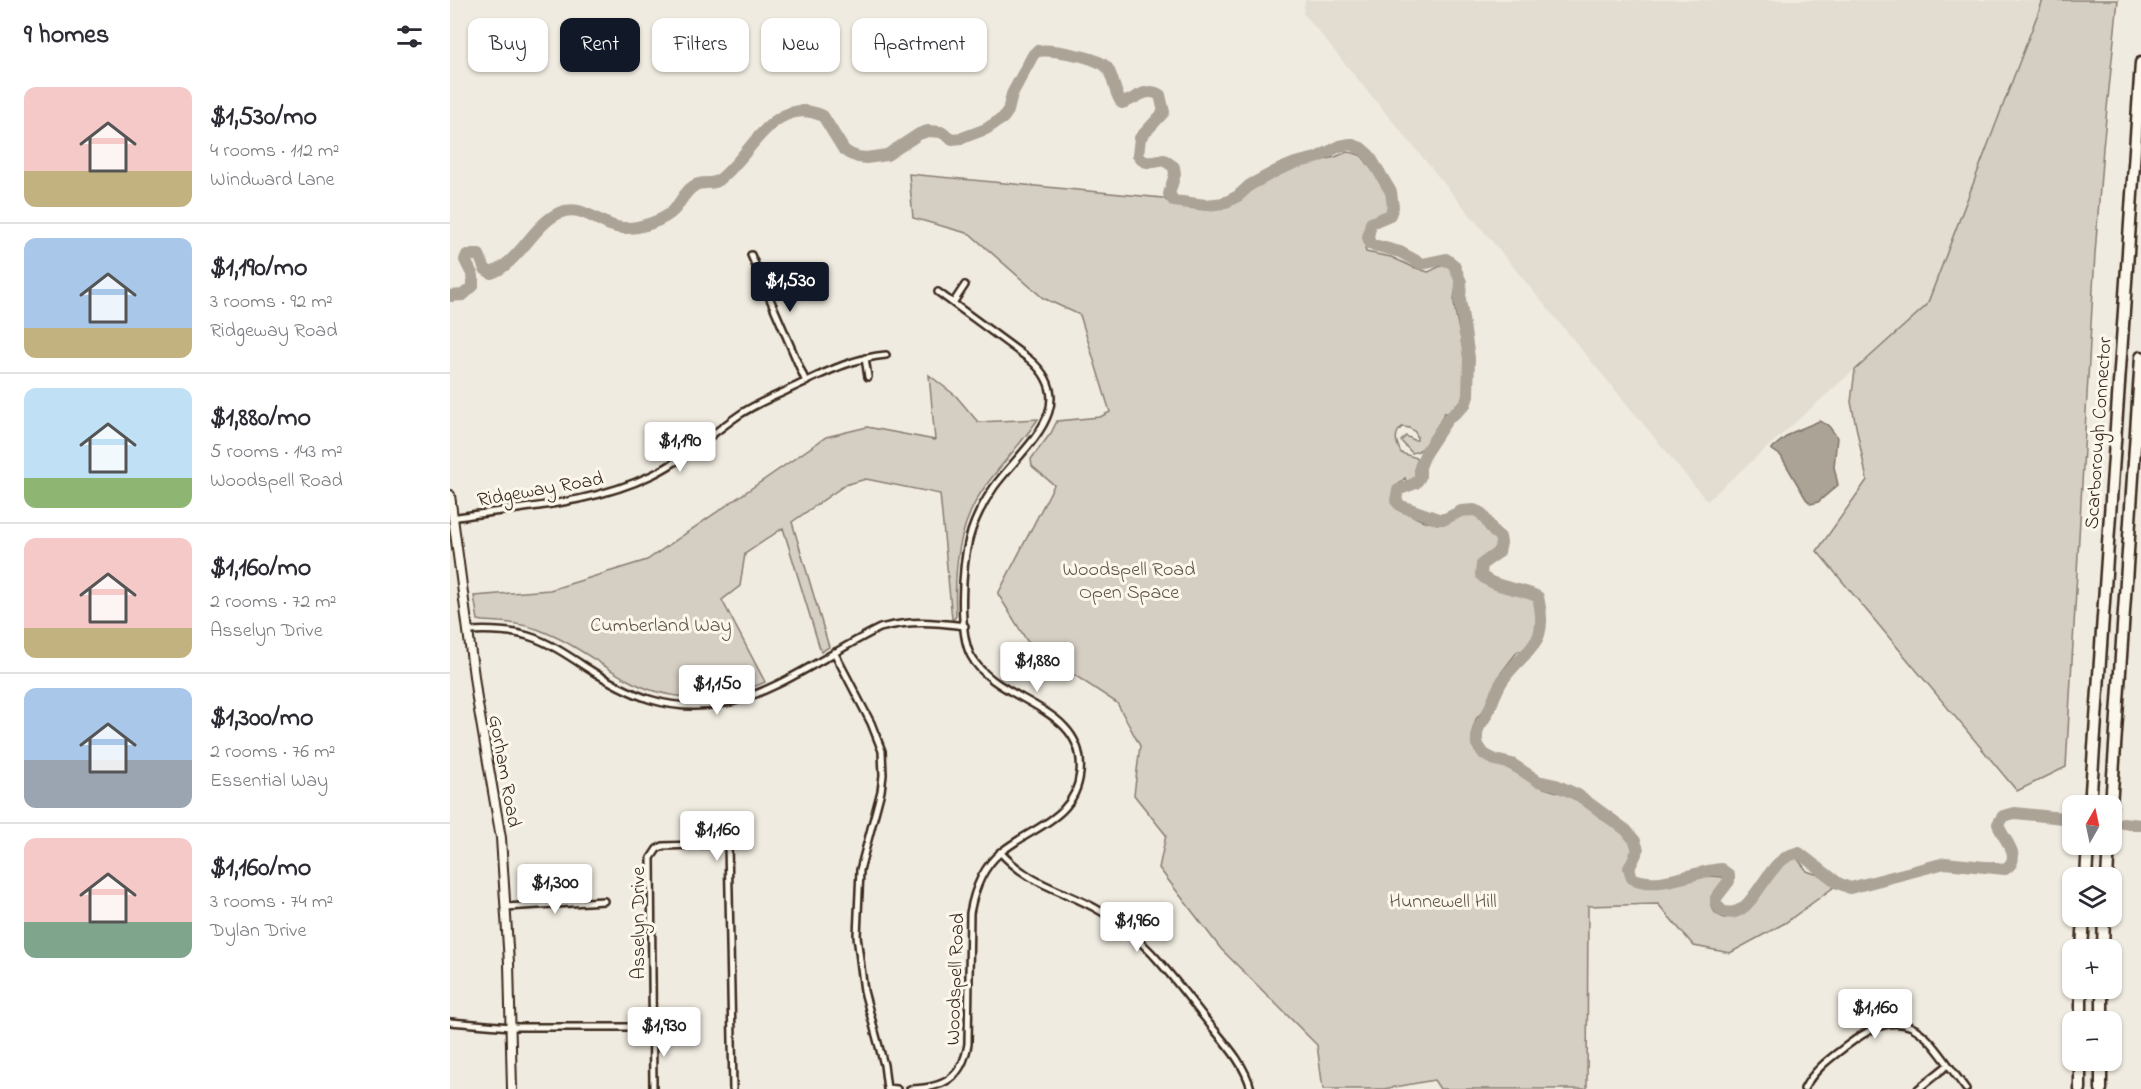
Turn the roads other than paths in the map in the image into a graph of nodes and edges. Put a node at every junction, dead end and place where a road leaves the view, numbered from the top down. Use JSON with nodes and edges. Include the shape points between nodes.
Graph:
{"nodes":[{"id":1,"x":2141,"y":63,"type":"edge"},
{"id":2,"x":751,"y":255,"type":"dead end"},
{"id":3,"x":965,"y":285,"type":"dead end"},
{"id":4,"x":938,"y":292,"type":"dead end"},
{"id":5,"x":953,"y":303,"type":"junction"},
{"id":6,"x":886,"y":355,"type":"dead end"},
{"id":7,"x":2141,"y":357,"type":"edge"},
{"id":8,"x":865,"y":358,"type":"junction"},
{"id":9,"x":868,"y":376,"type":"dead end"},
{"id":10,"x":806,"y":382,"type":"junction"},
{"id":11,"x":450,"y":495,"type":"edge"},
{"id":12,"x":452,"y":518,"type":"junction"},
{"id":13,"x":964,"y":626,"type":"junction"},
{"id":14,"x":469,"y":631,"type":"junction"},
{"id":15,"x":834,"y":652,"type":"junction"},
{"id":16,"x":2091,"y":795,"type":"edge"},
{"id":17,"x":2112,"y":795,"type":"edge"},
{"id":18,"x":1000,"y":852,"type":"junction"},
{"id":19,"x":604,"y":901,"type":"dead end"},
{"id":20,"x":506,"y":908,"type":"junction"},
{"id":21,"x":450,"y":1023,"type":"edge"},
{"id":22,"x":511,"y":1027,"type":"junction"},
{"id":23,"x":652,"y":1027,"type":"junction"},
{"id":24,"x":1948,"y":1065,"type":"junction"},
{"id":25,"x":2080,"y":1071,"type":"edge"},
{"id":26,"x":2102,"y":1071,"type":"edge"},
{"id":27,"x":512,"y":1089,"type":"edge"},
{"id":28,"x":653,"y":1089,"type":"edge"},
{"id":29,"x":733,"y":1089,"type":"edge"},
{"id":30,"x":887,"y":1089,"type":"edge"},
{"id":31,"x":897,"y":1089,"type":"edge"},
{"id":32,"x":910,"y":1089,"type":"edge"},
{"id":33,"x":1251,"y":1089,"type":"edge"},
{"id":34,"x":1804,"y":1089,"type":"edge"},
{"id":35,"x":1918,"y":1089,"type":"edge"},
{"id":36,"x":1966,"y":1089,"type":"edge"},
{"id":37,"x":2080,"y":1089,"type":"edge"},
{"id":38,"x":2101,"y":1089,"type":"edge"}],
"edges":[{"from":1,"to":16,"type":"highway","name":"Scarborough Connector"},
{"from":2,"to":10,"type":"street"},
{"from":3,"to":5,"type":"street"},
{"from":4,"to":5,"type":"street","name":"Woodspell Road"},
{"from":5,"to":13,"type":"street","name":"Woodspell Road","via":[[1038,366],[1051,394],[1047,420],[994,487],[973,525],[965,560]]},
{"from":6,"to":8,"type":"street","name":"Ridgeway Road"},
{"from":7,"to":17,"type":"highway","name":"Scarborough Connector"},
{"from":8,"to":9,"type":"street"},
{"from":8,"to":10,"type":"street","name":"Ridgeway Road"},
{"from":10,"to":12,"type":"street","name":"Ridgeway Road","via":[[751,408],[684,457],[625,487],[579,499]]},
{"from":11,"to":12,"type":"main road","name":"Gorham Road"},
{"from":12,"to":14,"type":"main road","name":"Gorham Road"},
{"from":13,"to":15,"type":"street","via":[[923,621],[901,623],[880,628]]},
{"from":13,"to":18,"type":"street","name":"Woodspell Road","via":[[968,649],[978,666],[998,684],[1056,719],[1071,735],[1079,761],[1077,789],[1070,802],[1043,825]]},
{"from":14,"to":15,"type":"street","via":[[528,636],[635,695],[682,706],[725,704],[749,696]]},
{"from":14,"to":20,"type":"main road","name":"Gorham Road","via":[[501,838]]},
{"from":15,"to":30,"type":"street","via":[[882,751],[881,791],[860,870],[857,936],[864,991]]},
{"from":18,"to":32,"type":"street","name":"Woodspell Road","via":[[983,875],[970,913],[968,1044],[964,1061],[944,1083]]},
{"from":18,"to":33,"type":"street","via":[[1028,878],[1104,913],[1148,948],[1240,1063]]},
{"from":19,"to":20,"type":"street"},
{"from":20,"to":22,"type":"main road","name":"Gorham Road"},
{"from":21,"to":22,"type":"street"},
{"from":22,"to":23,"type":"street"},
{"from":22,"to":27,"type":"main road","name":"Gorham Road"},
{"from":23,"to":28,"type":"street","name":"Asselyn Drive"},
{"from":23,"to":29,"type":"street","name":"Asselyn Drive","via":[[653,855],[663,846],[728,844]]},
{"from":24,"to":34,"type":"street","via":[[1922,1033],[1906,1025],[1887,1024],[1863,1034],[1822,1066]]},
{"from":24,"to":35,"type":"street"},
{"from":24,"to":36,"type":"street"},
{"from":25,"to":37,"type":"highway"},
{"from":26,"to":38,"type":"highway"},
{"from":30,"to":31,"type":"street"}]}
